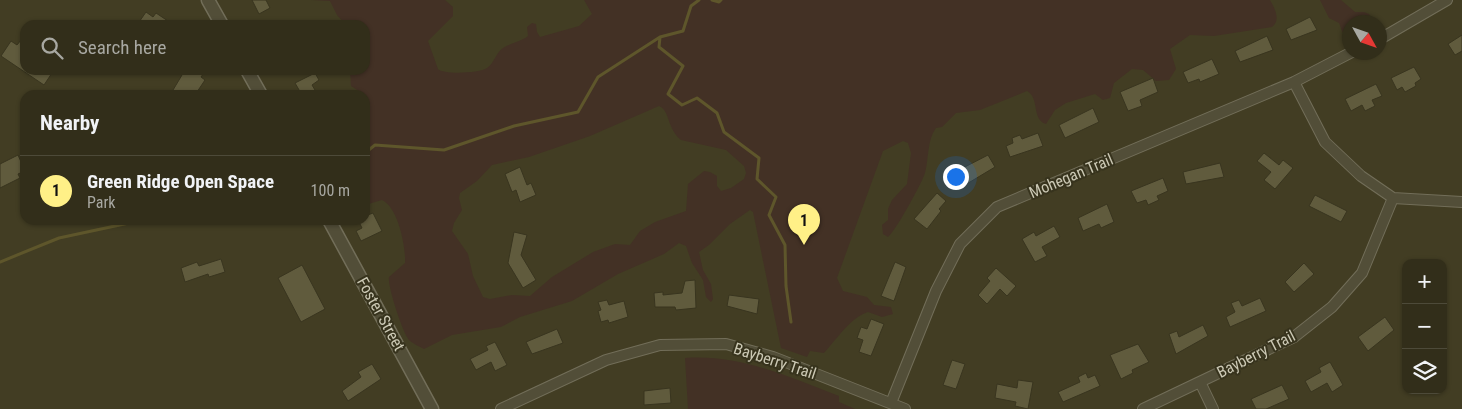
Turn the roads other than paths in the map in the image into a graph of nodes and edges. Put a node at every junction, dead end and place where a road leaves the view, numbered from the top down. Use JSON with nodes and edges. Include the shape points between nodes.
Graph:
{"nodes":[{"id":1,"x":208,"y":0,"type":"edge"},
{"id":2,"x":1447,"y":0,"type":"edge"},
{"id":3,"x":219,"y":20,"type":"edge"},
{"id":4,"x":1387,"y":35,"type":"edge"},
{"id":5,"x":1342,"y":57,"type":"edge"},
{"id":6,"x":250,"y":75,"type":"edge"},
{"id":7,"x":1294,"y":82,"type":"junction"},
{"id":8,"x":258,"y":90,"type":"edge"},
{"id":9,"x":1393,"y":198,"type":"junction"},
{"id":10,"x":1462,"y":202,"type":"edge"},
{"id":11,"x":332,"y":225,"type":"edge"},
{"id":12,"x":1200,"y":382,"type":"junction"},
{"id":13,"x":891,"y":403,"type":"junction"},
{"id":14,"x":432,"y":409,"type":"edge"},
{"id":15,"x":501,"y":409,"type":"edge"},
{"id":16,"x":905,"y":409,"type":"edge"},
{"id":17,"x":1143,"y":409,"type":"edge"},
{"id":18,"x":1213,"y":409,"type":"edge"}],
"edges":[{"from":1,"to":3,"type":"street"},
{"from":2,"to":4,"type":"street"},
{"from":5,"to":7,"type":"street","name":"Mohegan Trail"},
{"from":6,"to":8,"type":"street"},
{"from":7,"to":9,"type":"street","via":[[1325,142],[1361,176]]},
{"from":7,"to":13,"type":"street","name":"Mohegan Trail","via":[[997,207],[960,244],[936,290]]},
{"from":9,"to":10,"type":"street"},
{"from":9,"to":12,"type":"street","name":"Bayberry Trail","via":[[1362,272],[1332,308],[1294,337]]},
{"from":11,"to":14,"type":"street","name":"Foster Street"},
{"from":12,"to":17,"type":"street","name":"Bayberry Trail"},
{"from":12,"to":18,"type":"street"},
{"from":13,"to":15,"type":"street","name":"Bayberry Trail","via":[[773,356],[726,344],[660,345],[606,360]]},
{"from":13,"to":16,"type":"street","name":"Bayberry Trail"}]}
